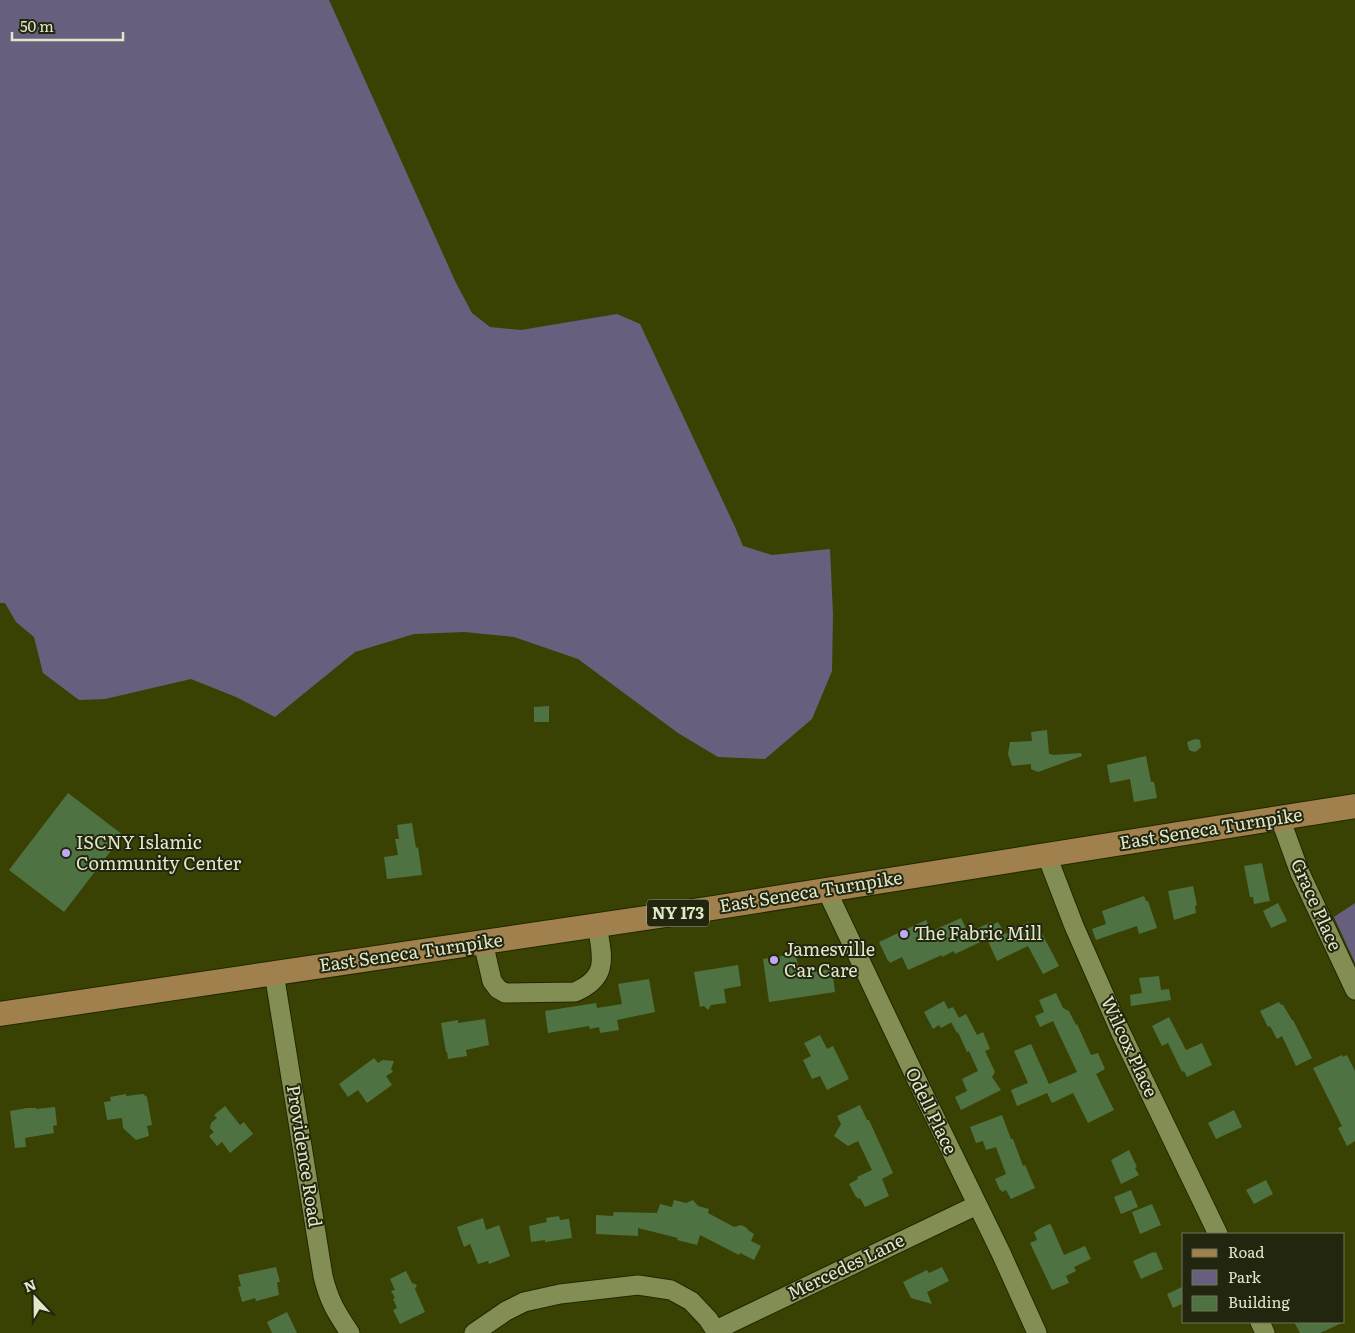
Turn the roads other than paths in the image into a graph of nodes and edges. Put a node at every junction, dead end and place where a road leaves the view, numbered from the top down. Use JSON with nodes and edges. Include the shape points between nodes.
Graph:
{"nodes":[{"id":1,"x":1355,"y":806,"type":"edge"},
{"id":2,"x":1280,"y":818,"type":"junction"},
{"id":3,"x":1047,"y":856,"type":"junction"},
{"id":4,"x":826,"y":889,"type":"junction"},
{"id":5,"x":597,"y":925,"type":"junction"},
{"id":6,"x":483,"y":942,"type":"junction"},
{"id":7,"x":274,"y":973,"type":"junction"},
{"id":8,"x":1355,"y":990,"type":"edge"},
{"id":9,"x":0,"y":1014,"type":"edge"},
{"id":10,"x":977,"y":1205,"type":"junction"},
{"id":11,"x":1218,"y":1233,"type":"edge"},
{"id":12,"x":717,"y":1331,"type":"edge"},
{"id":13,"x":350,"y":1333,"type":"edge"},
{"id":14,"x":474,"y":1333,"type":"edge"},
{"id":15,"x":1037,"y":1333,"type":"edge"}],
"edges":[{"from":1,"to":2,"type":"main road","name":"East Seneca Turnpike","number":"NY 173"},
{"from":2,"to":3,"type":"main road","name":"East Seneca Turnpike","number":"NY 173"},
{"from":2,"to":8,"type":"street","name":"Grace Place","via":[[1300,873]]},
{"from":3,"to":4,"type":"main road","name":"East Seneca Turnpike","number":"NY 173"},
{"from":3,"to":11,"type":"street","name":"Wilcox Place","via":[[1121,1033]]},
{"from":4,"to":5,"type":"main road","name":"East Seneca Turnpike","number":"NY 173"},
{"from":4,"to":10,"type":"street","name":"Odell Place"},
{"from":5,"to":6,"type":"main road","name":"East Seneca Turnpike","number":"NY 173"},
{"from":5,"to":6,"type":"street","via":[[602,962],[600,971],[585,988],[575,992],[505,992],[498,989],[492,980]]},
{"from":6,"to":7,"type":"main road","name":"East Seneca Turnpike","number":"NY 173"},
{"from":7,"to":9,"type":"main road","name":"East Seneca Turnpike","number":"NY 173"},
{"from":7,"to":13,"type":"street","name":"Providence Road","via":[[323,1276],[333,1308]]},
{"from":10,"to":12,"type":"street","name":"Mercedes Lane"},
{"from":10,"to":15,"type":"street","name":"Odell Place"},
{"from":12,"to":14,"type":"street","via":[[691,1301],[671,1290],[638,1285],[560,1294],[524,1302]]}]}
